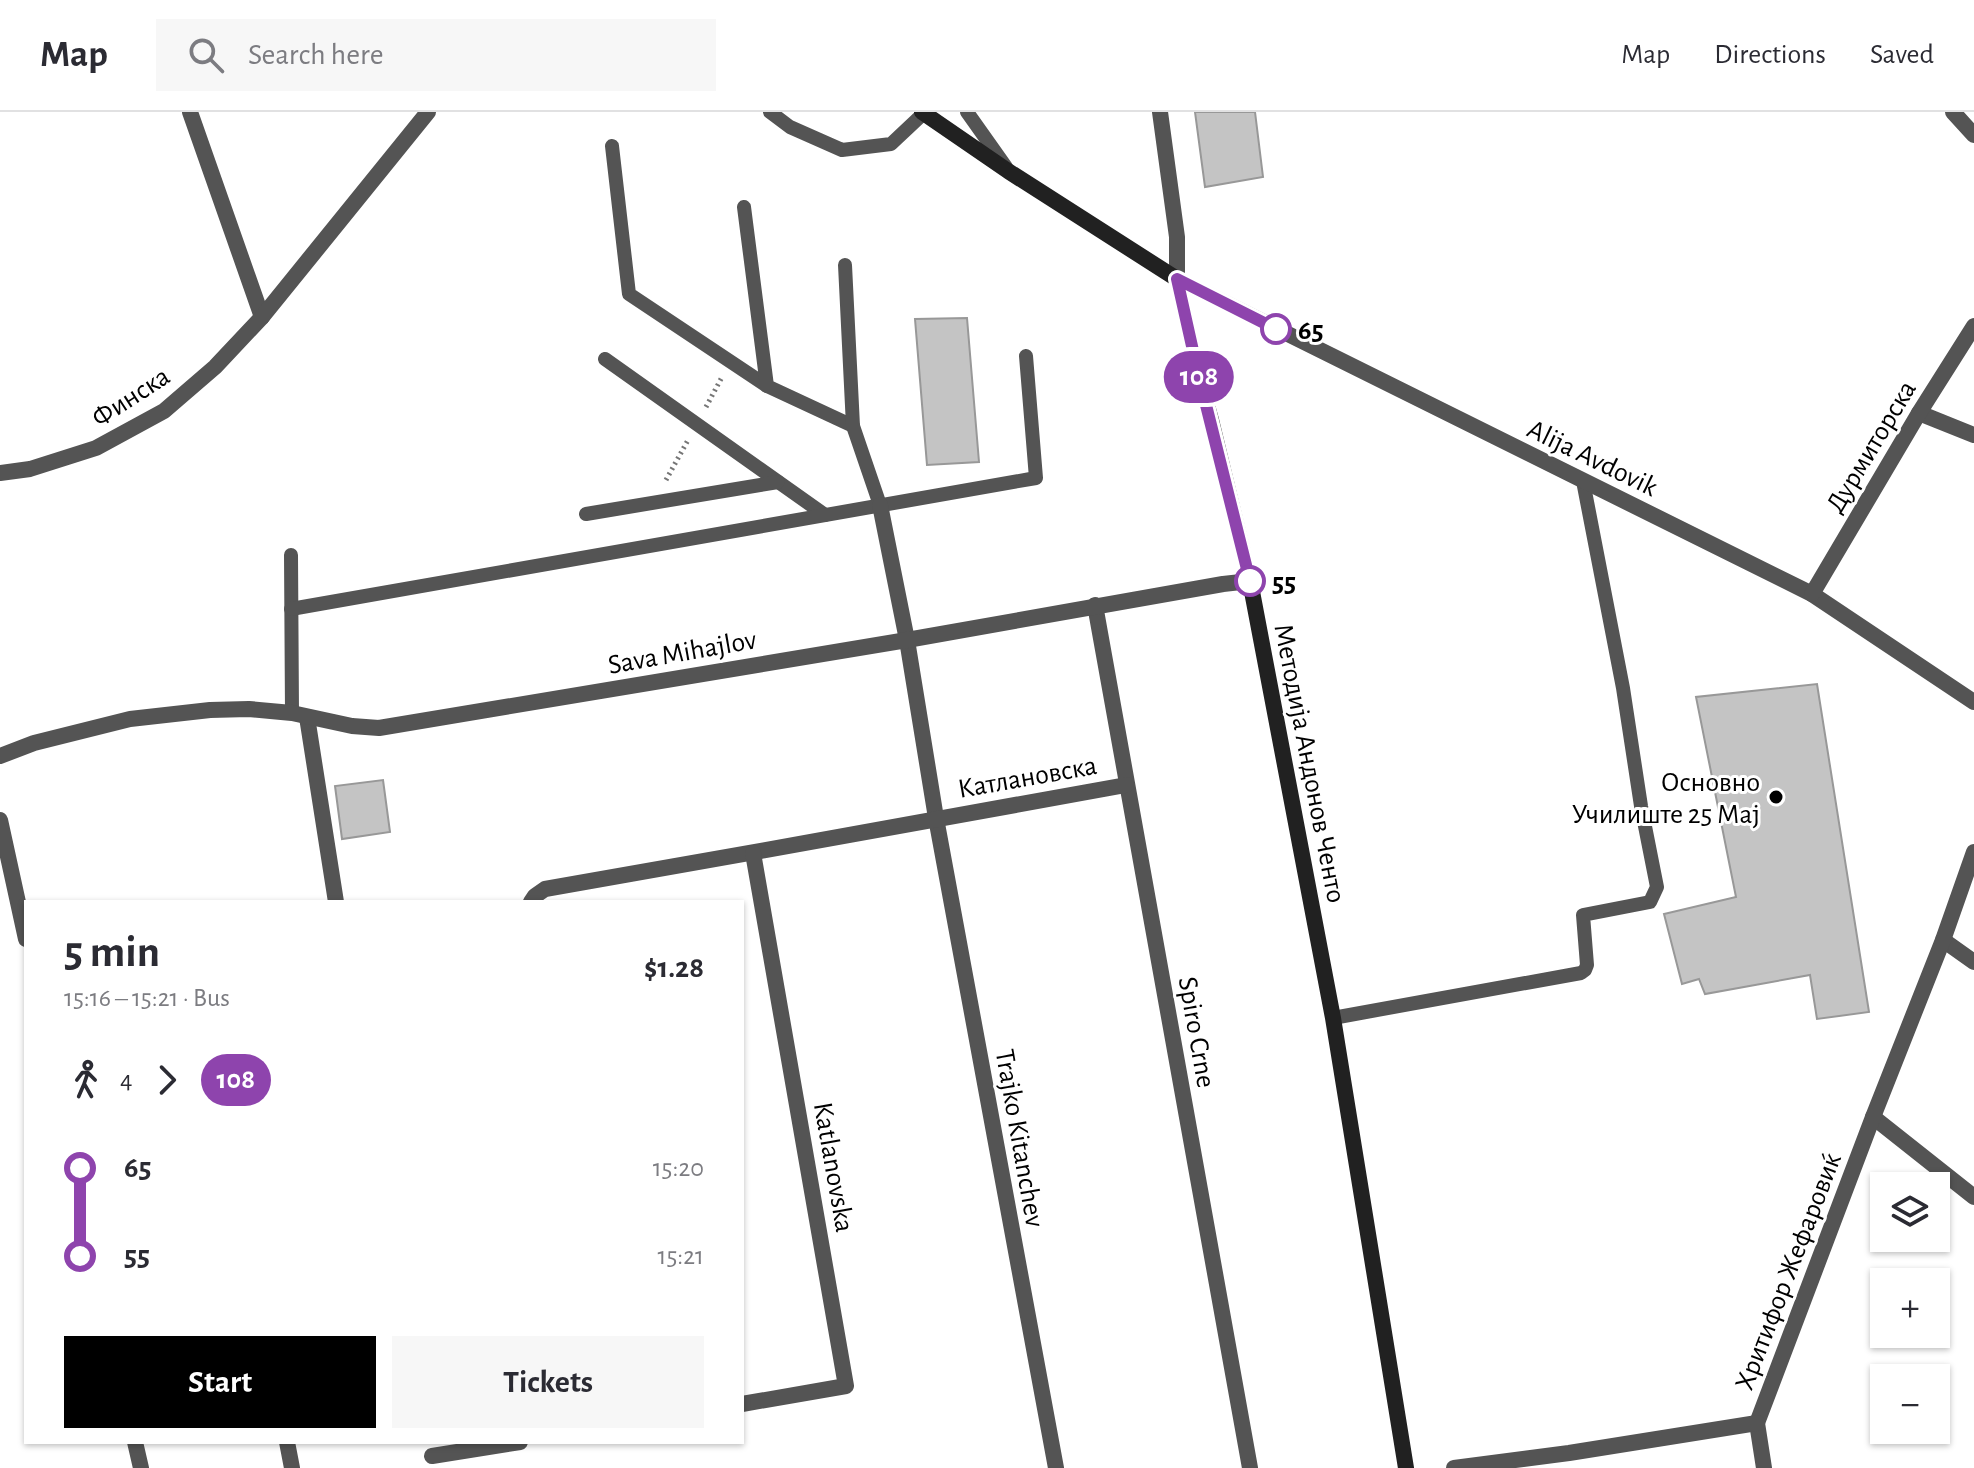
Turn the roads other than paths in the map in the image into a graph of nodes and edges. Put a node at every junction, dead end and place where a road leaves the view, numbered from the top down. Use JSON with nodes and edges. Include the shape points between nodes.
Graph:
{"nodes":[{"id":1,"x":190,"y":112,"type":"edge"},
{"id":2,"x":428,"y":112,"type":"edge"},
{"id":3,"x":770,"y":112,"type":"edge"},
{"id":4,"x":923,"y":112,"type":"edge"},
{"id":5,"x":967,"y":112,"type":"edge"},
{"id":6,"x":1160,"y":112,"type":"edge"},
{"id":7,"x":1953,"y":112,"type":"edge"},
{"id":8,"x":1974,"y":135,"type":"edge"},
{"id":9,"x":612,"y":146,"type":"dead end"},
{"id":10,"x":1008,"y":171,"type":"junction"},
{"id":11,"x":744,"y":207,"type":"dead end"},
{"id":12,"x":845,"y":265,"type":"dead end"},
{"id":13,"x":1177,"y":279,"type":"junction"},
{"id":14,"x":262,"y":317,"type":"junction"},
{"id":15,"x":1974,"y":326,"type":"edge"},
{"id":16,"x":1026,"y":356,"type":"dead end"},
{"id":17,"x":605,"y":359,"type":"dead end"},
{"id":18,"x":767,"y":386,"type":"junction"},
{"id":19,"x":1919,"y":413,"type":"junction"},
{"id":20,"x":853,"y":426,"type":"junction"},
{"id":21,"x":1974,"y":435,"type":"edge"},
{"id":22,"x":0,"y":473,"type":"edge"},
{"id":23,"x":1583,"y":481,"type":"junction"},
{"id":24,"x":778,"y":482,"type":"junction"},
{"id":25,"x":880,"y":505,"type":"junction"},
{"id":26,"x":586,"y":514,"type":"dead end"},
{"id":27,"x":825,"y":515,"type":"junction"},
{"id":28,"x":291,"y":555,"type":"dead end"},
{"id":29,"x":1250,"y":581,"type":"junction"},
{"id":30,"x":1812,"y":594,"type":"junction"},
{"id":31,"x":1095,"y":605,"type":"junction"},
{"id":32,"x":291,"y":609,"type":"junction"},
{"id":33,"x":907,"y":640,"type":"junction"},
{"id":34,"x":1974,"y":702,"type":"edge"},
{"id":35,"x":299,"y":715,"type":"junction"},
{"id":36,"x":0,"y":756,"type":"edge"},
{"id":37,"x":1126,"y":785,"type":"junction"},
{"id":38,"x":936,"y":818,"type":"junction"},
{"id":39,"x":0,"y":820,"type":"edge"},
{"id":40,"x":1974,"y":852,"type":"edge"},
{"id":41,"x":753,"y":853,"type":"junction"},
{"id":42,"x":336,"y":900,"type":"edge"},
{"id":43,"x":532,"y":900,"type":"edge"},
{"id":44,"x":24,"y":930,"type":"edge"},
{"id":45,"x":1943,"y":940,"type":"junction"},
{"id":46,"x":1974,"y":962,"type":"edge"},
{"id":47,"x":1333,"y":1018,"type":"junction"},
{"id":48,"x":1873,"y":1117,"type":"junction"},
{"id":49,"x":1974,"y":1197,"type":"edge"},
{"id":50,"x":744,"y":1404,"type":"edge"},
{"id":51,"x":1757,"y":1423,"type":"junction"},
{"id":52,"x":135,"y":1444,"type":"edge"},
{"id":53,"x":287,"y":1444,"type":"edge"},
{"id":54,"x":506,"y":1444,"type":"edge"},
{"id":55,"x":432,"y":1455,"type":"edge"},
{"id":56,"x":1570,"y":1460,"type":"edge"},
{"id":57,"x":141,"y":1468,"type":"edge"},
{"id":58,"x":292,"y":1468,"type":"edge"},
{"id":59,"x":1056,"y":1468,"type":"edge"},
{"id":60,"x":1250,"y":1468,"type":"edge"},
{"id":61,"x":1406,"y":1468,"type":"edge"},
{"id":62,"x":1454,"y":1468,"type":"edge"},
{"id":63,"x":1764,"y":1468,"type":"edge"}],
"edges":[{"from":1,"to":14,"type":"street"},
{"from":2,"to":14,"type":"street","name":"Финска"},
{"from":3,"to":4,"type":"lane","via":[[842,150],[891,144]]},
{"from":4,"to":10,"type":"main road"},
{"from":5,"to":10,"type":"lane"},
{"from":6,"to":13,"type":"street","via":[[1177,237]]},
{"from":7,"to":8,"type":"street"},
{"from":9,"to":18,"type":"lane","via":[[629,294]]},
{"from":10,"to":13,"type":"main road"},
{"from":11,"to":18,"type":"lane"},
{"from":12,"to":20,"type":"lane"},
{"from":13,"to":23,"type":"street","name":"Alija Avdovik"},
{"from":13,"to":29,"type":"main road","name":"Методија Андонов Ченто"},
{"from":14,"to":22,"type":"street","name":"Финска","via":[[164,411],[96,448]]},
{"from":15,"to":19,"type":"street","name":"Дурмиторска"},
{"from":16,"to":25,"type":"lane","via":[[1036,478]]},
{"from":17,"to":24,"type":"lane"},
{"from":18,"to":20,"type":"lane"},
{"from":19,"to":21,"type":"street"},
{"from":19,"to":30,"type":"street","name":"Дурмиторска"},
{"from":20,"to":25,"type":"lane"},
{"from":23,"to":30,"type":"street","name":"Alija Avdovik"},
{"from":23,"to":47,"type":"lane","via":[[1657,887],[1650,902],[1583,915],[1587,965],[1581,973]]},
{"from":24,"to":26,"type":"lane"},
{"from":24,"to":27,"type":"lane"},
{"from":25,"to":27,"type":"lane"},
{"from":25,"to":33,"type":"street","name":"Trajko Kitanchev"},
{"from":27,"to":32,"type":"lane"},
{"from":28,"to":32,"type":"lane"},
{"from":29,"to":31,"type":"street","name":"Sava Mihajlov"},
{"from":29,"to":47,"type":"main road","name":"Методија Андонов Ченто"},
{"from":30,"to":34,"type":"street","name":"Alija Avdovik"},
{"from":31,"to":33,"type":"street","name":"Sava Mihajlov"},
{"from":31,"to":37,"type":"street","name":"Spiro Crne"},
{"from":32,"to":35,"type":"lane"},
{"from":33,"to":35,"type":"street","name":"Sava Mihajlov","via":[[379,728]]},
{"from":33,"to":38,"type":"street","name":"Trajko Kitanchev"},
{"from":35,"to":36,"type":"street","name":"Sava Mihajlov","via":[[249,709],[130,719]]},
{"from":35,"to":42,"type":"street"},
{"from":37,"to":38,"type":"street","name":"Катлановска"},
{"from":37,"to":60,"type":"street","name":"Spiro Crne"},
{"from":38,"to":41,"type":"street"},
{"from":38,"to":59,"type":"street","name":"Trajko Kitanchev"},
{"from":39,"to":44,"type":"street"},
{"from":40,"to":45,"type":"street","name":"Хритифор Жефаровиќ"},
{"from":41,"to":43,"type":"street","via":[[545,889]]},
{"from":41,"to":50,"type":"street","name":"Katlanovska","via":[[846,1386]]},
{"from":45,"to":46,"type":"street"},
{"from":45,"to":48,"type":"street","name":"Хритифор Жефаровиќ"},
{"from":47,"to":61,"type":"main road","name":"Методија Андонов Ченто"},
{"from":48,"to":49,"type":"street"},
{"from":48,"to":51,"type":"street","name":"Хритифор Жефаровиќ"},
{"from":51,"to":56,"type":"street","name":"Хритифор Жефаровиќ"},
{"from":51,"to":63,"type":"street"},
{"from":52,"to":57,"type":"street"},
{"from":53,"to":58,"type":"street"},
{"from":54,"to":55,"type":"street"},
{"from":56,"to":62,"type":"street","name":"Хритифор Жефаровиќ"}]}
